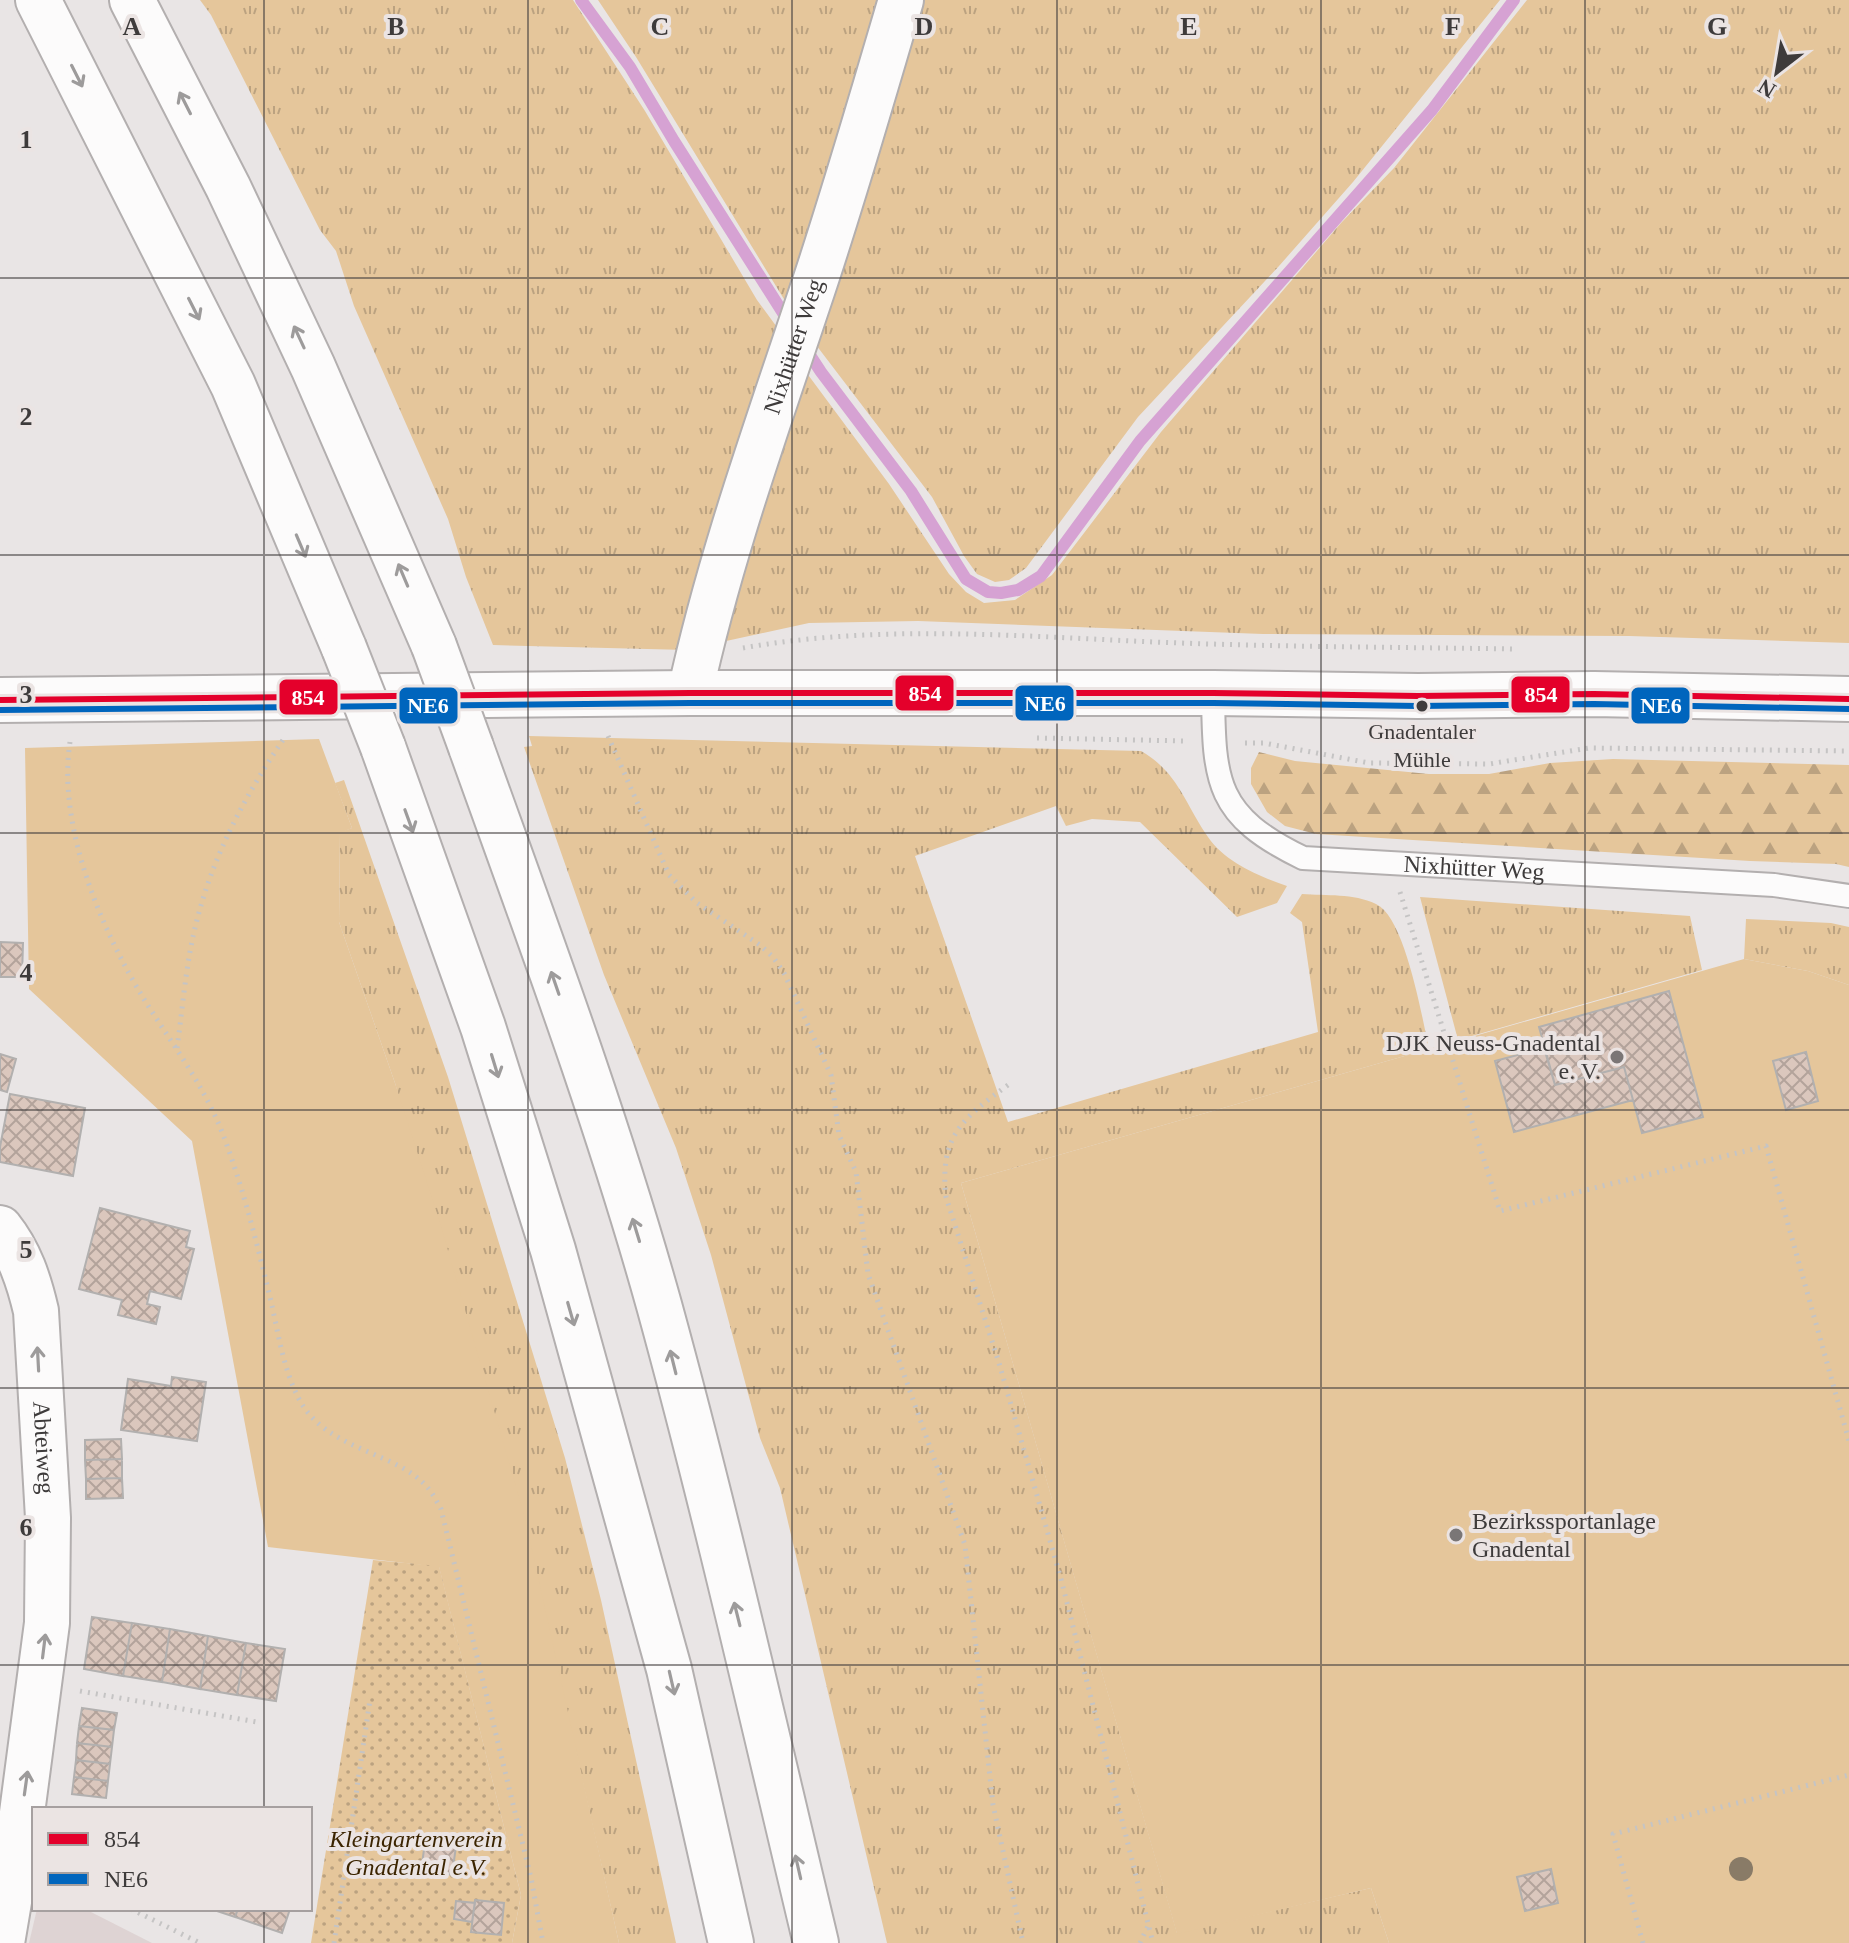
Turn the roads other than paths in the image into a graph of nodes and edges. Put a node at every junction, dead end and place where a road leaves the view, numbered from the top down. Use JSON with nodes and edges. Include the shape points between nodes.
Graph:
{"nodes":[{"id":1,"x":132,"y":0,"type":"edge"},
{"id":2,"x":901,"y":0,"type":"edge"},
{"id":3,"x":40,"y":3,"type":"edge"},
{"id":4,"x":690,"y":693,"type":"junction"},
{"id":5,"x":1213,"y":693,"type":"junction"},
{"id":6,"x":1849,"y":699,"type":"edge"},
{"id":7,"x":0,"y":700,"type":"edge"},
{"id":8,"x":1849,"y":896,"type":"edge"},
{"id":9,"x":0,"y":1228,"type":"edge"},
{"id":10,"x":25,"y":1707,"type":"edge"},
{"id":11,"x":2,"y":1943,"type":"edge"},
{"id":12,"x":731,"y":1943,"type":"edge"},
{"id":13,"x":816,"y":1943,"type":"edge"}],
"edges":[{"from":13,"to":1,"type":"main road","one_way":true,"bridge":true,"via":[[659,1305],[611,1145],[471,747],[434,646],[306,353]]},
{"from":2,"to":4,"type":"main road","name":"Nixhütter Weg","via":[[710,606]]},
{"from":3,"to":12,"type":"main road","one_way":true,"bridge":true,"via":[[233,385],[383,747],[483,1027],[553,1250],[665,1654]]},
{"from":4,"to":5,"type":"main road"},
{"from":4,"to":7,"type":"main road"},
{"from":5,"to":6,"type":"main road"},
{"from":5,"to":8,"type":"lane","name":"Nixhütter Weg","via":[[1216,770],[1229,800],[1247,824],[1303,858],[1774,885]]},
{"from":10,"to":9,"type":"main road","name":"Abteiweg","one_way":true,"via":[[47,1623],[48,1533],[36,1311],[29,1280]]},
{"from":11,"to":10,"type":"main road","name":"Abteiweg","one_way":true}]}
